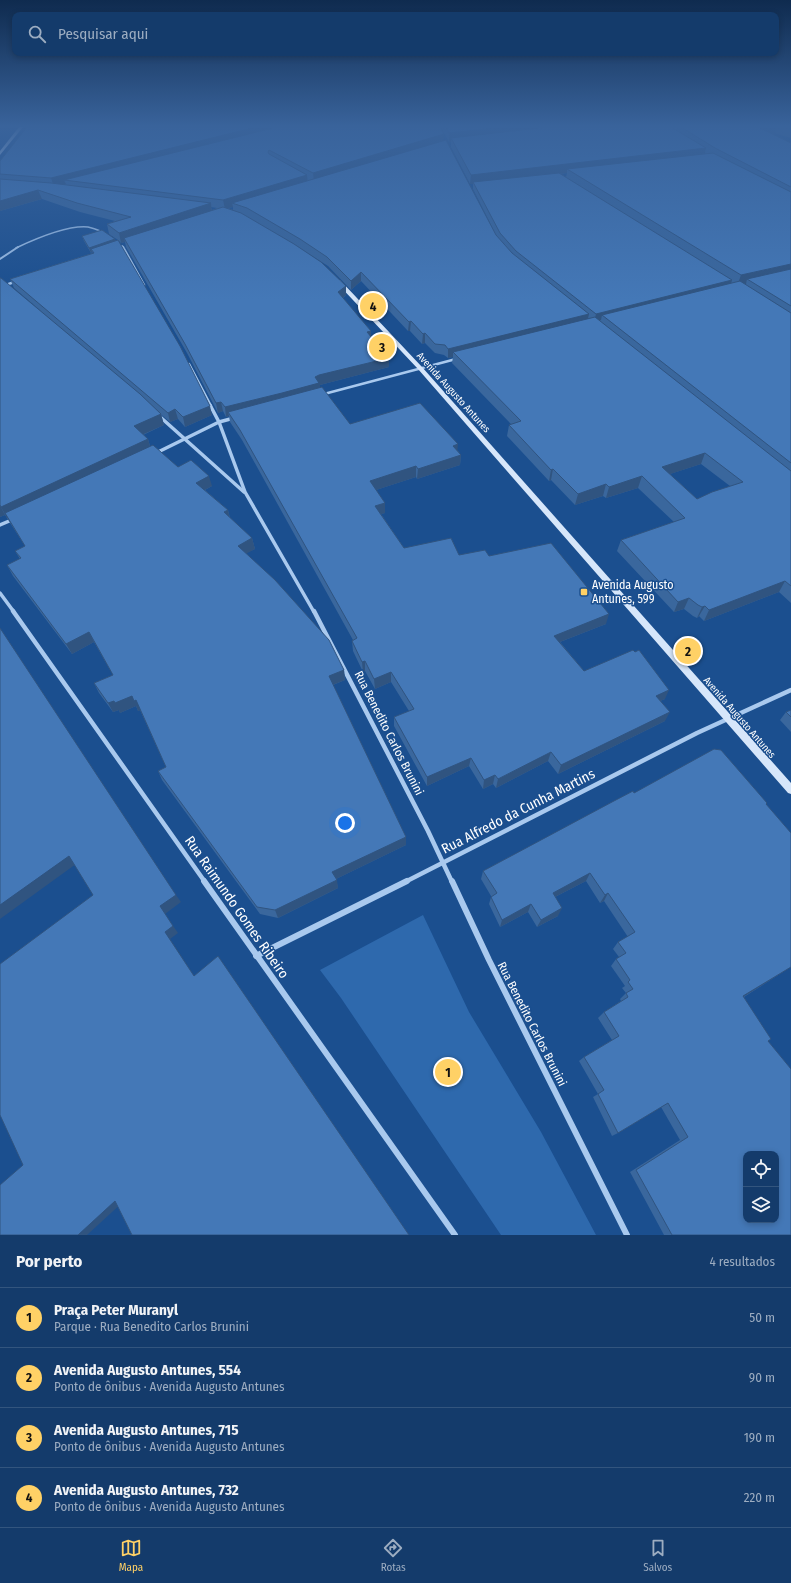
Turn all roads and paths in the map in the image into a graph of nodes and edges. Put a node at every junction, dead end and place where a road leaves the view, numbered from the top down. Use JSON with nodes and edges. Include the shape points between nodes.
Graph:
{"nodes":[{"id":1,"x":103,"y":232,"type":"edge"},
{"id":2,"x":129,"y":244,"type":"edge"},
{"id":3,"x":122,"y":246,"type":"junction"},
{"id":4,"x":116,"y":248,"type":"edge"},
{"id":5,"x":0,"y":258,"type":"edge"},
{"id":6,"x":330,"y":274,"type":"edge"},
{"id":7,"x":21,"y":280,"type":"edge"},
{"id":8,"x":3,"y":281,"type":"edge"},
{"id":9,"x":6,"y":284,"type":"junction"},
{"id":10,"x":0,"y":286,"type":"edge"},
{"id":11,"x":12,"y":290,"type":"edge"},
{"id":12,"x":147,"y":290,"type":"edge"},
{"id":13,"x":459,"y":359,"type":"edge"},
{"id":14,"x":188,"y":361,"type":"edge"},
{"id":15,"x":420,"y":368,"type":"junction"},
{"id":16,"x":323,"y":394,"type":"edge"},
{"id":17,"x":156,"y":413,"type":"edge"},
{"id":18,"x":241,"y":416,"type":"edge"},
{"id":19,"x":219,"y":422,"type":"junction"},
{"id":20,"x":186,"y":439,"type":"junction"},
{"id":21,"x":154,"y":454,"type":"edge"},
{"id":22,"x":245,"y":492,"type":"junction"},
{"id":23,"x":21,"y":516,"type":"edge"},
{"id":24,"x":0,"y":525,"type":"edge"},
{"id":25,"x":0,"y":592,"type":"edge"},
{"id":26,"x":791,"y":690,"type":"edge"},
{"id":27,"x":728,"y":718,"type":"junction"},
{"id":28,"x":791,"y":790,"type":"edge"},
{"id":29,"x":443,"y":863,"type":"junction"},
{"id":30,"x":256,"y":956,"type":"junction"},
{"id":31,"x":455,"y":1235,"type":"edge"},
{"id":32,"x":627,"y":1235,"type":"edge"}],
"edges":[{"from":1,"to":5,"type":"lane","via":[[86,227],[65,230],[22,244]]},
{"from":2,"to":3,"type":"street"},
{"from":3,"to":4,"type":"street"},
{"from":3,"to":12,"type":"street"},
{"from":6,"to":15,"type":"street","name":"Avenida Augusto Antunes"},
{"from":7,"to":9,"type":"street"},
{"from":8,"to":9,"type":"lane"},
{"from":9,"to":10,"type":"street"},
{"from":9,"to":11,"type":"street"},
{"from":13,"to":15,"type":"street"},
{"from":14,"to":19,"type":"street","name":"Rua Benedito Carlos Brunini"},
{"from":15,"to":16,"type":"street"},
{"from":15,"to":27,"type":"street","name":"Avenida Augusto Antunes"},
{"from":17,"to":20,"type":"street"},
{"from":18,"to":19,"type":"street"},
{"from":19,"to":20,"type":"street"},
{"from":19,"to":22,"type":"street","name":"Rua Benedito Carlos Brunini"},
{"from":20,"to":21,"type":"street"},
{"from":20,"to":22,"type":"street"},
{"from":22,"to":29,"type":"street","name":"Rua Benedito Carlos Brunini","via":[[314,610]]},
{"from":23,"to":24,"type":"street"},
{"from":25,"to":30,"type":"street","name":"Rua Raimundo Gomes Ribeiro"},
{"from":26,"to":27,"type":"street","name":"Rua Alfredo da Cunha Martins"},
{"from":27,"to":28,"type":"street","name":"Avenida Augusto Antunes"},
{"from":27,"to":29,"type":"street","name":"Rua Alfredo da Cunha Martins"},
{"from":29,"to":30,"type":"street","name":"Rua Alfredo da Cunha Martins"},
{"from":29,"to":32,"type":"street","name":"Rua Benedito Carlos Brunini"},
{"from":30,"to":31,"type":"street","name":"Rua Raimundo Gomes Ribeiro"}]}
